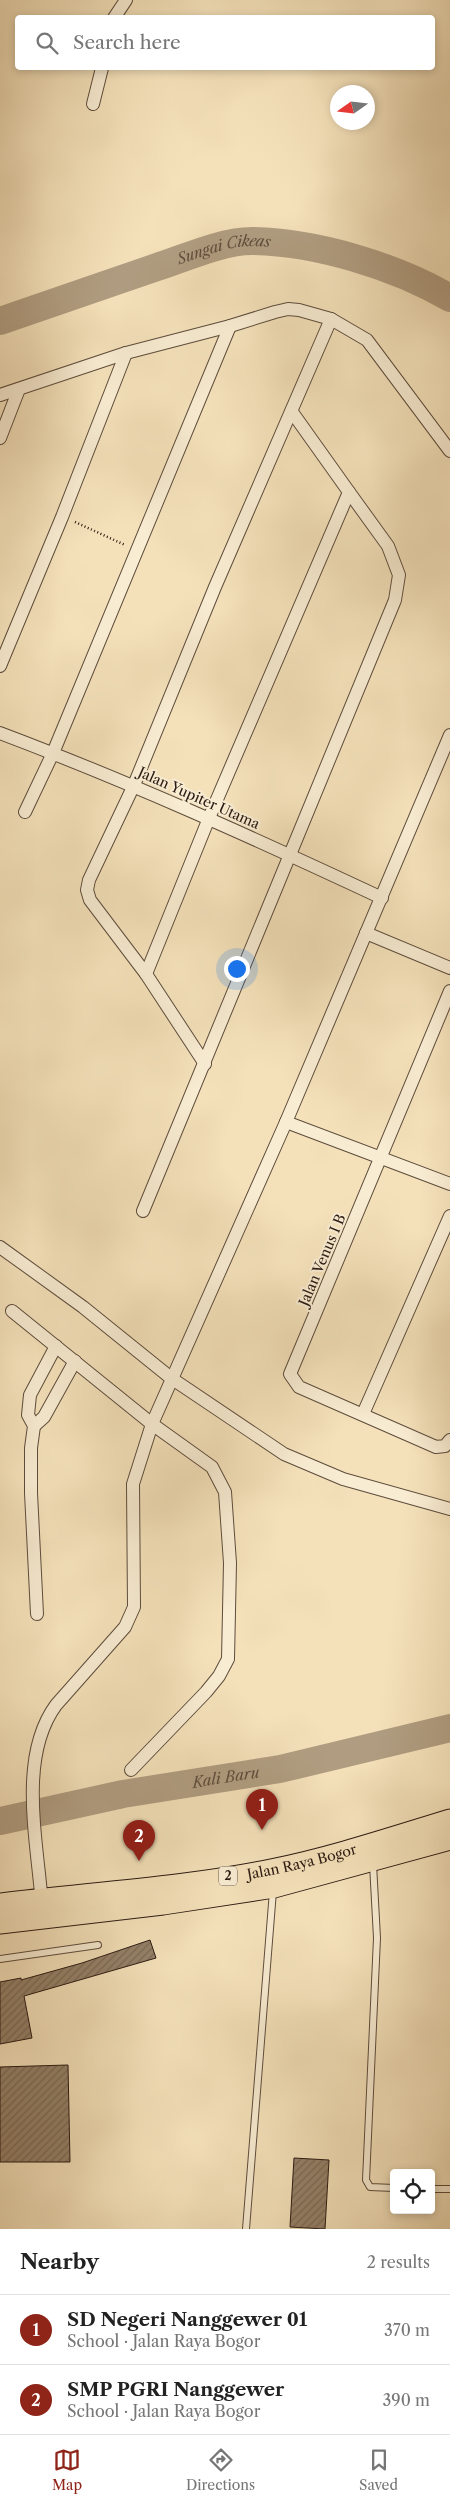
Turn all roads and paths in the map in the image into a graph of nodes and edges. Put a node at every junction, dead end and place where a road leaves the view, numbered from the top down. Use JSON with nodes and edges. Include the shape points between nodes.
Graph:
{"nodes":[{"id":1,"x":126,"y":0,"type":"edge"},
{"id":2,"x":116,"y":15,"type":"edge"},
{"id":3,"x":102,"y":70,"type":"edge"},
{"id":4,"x":93,"y":104,"type":"dead end"},
{"id":5,"x":331,"y":319,"type":"junction"},
{"id":6,"x":230,"y":326,"type":"junction"},
{"id":7,"x":126,"y":353,"type":"junction"},
{"id":8,"x":19,"y":388,"type":"junction"},
{"id":9,"x":0,"y":395,"type":"edge"},
{"id":10,"x":292,"y":412,"type":"junction"},
{"id":11,"x":0,"y":438,"type":"edge"},
{"id":12,"x":450,"y":451,"type":"edge"},
{"id":13,"x":348,"y":492,"type":"junction"},
{"id":14,"x":62,"y":517,"type":"junction"},
{"id":15,"x":135,"y":552,"type":"junction"},
{"id":16,"x":0,"y":666,"type":"edge"},
{"id":17,"x":0,"y":733,"type":"edge"},
{"id":18,"x":450,"y":735,"type":"edge"},
{"id":19,"x":53,"y":753,"type":"junction"},
{"id":20,"x":134,"y":785,"type":"junction"},
{"id":21,"x":25,"y":812,"type":"dead end"},
{"id":22,"x":209,"y":818,"type":"junction"},
{"id":23,"x":289,"y":855,"type":"junction"},
{"id":24,"x":382,"y":898,"type":"junction"},
{"id":25,"x":366,"y":933,"type":"junction"},
{"id":26,"x":450,"y":968,"type":"edge"},
{"id":27,"x":146,"y":974,"type":"junction"},
{"id":28,"x":450,"y":991,"type":"edge"},
{"id":29,"x":205,"y":1064,"type":"junction"},
{"id":30,"x":286,"y":1122,"type":"junction"},
{"id":31,"x":382,"y":1158,"type":"junction"},
{"id":32,"x":450,"y":1184,"type":"edge"},
{"id":33,"x":143,"y":1211,"type":"dead end"},
{"id":34,"x":450,"y":1216,"type":"edge"},
{"id":35,"x":0,"y":1247,"type":"edge"},
{"id":36,"x":12,"y":1311,"type":"dead end"},
{"id":37,"x":56,"y":1346,"type":"junction"},
{"id":38,"x":75,"y":1361,"type":"junction"},
{"id":39,"x":172,"y":1378,"type":"junction"},
{"id":40,"x":363,"y":1414,"type":"junction"},
{"id":41,"x":152,"y":1424,"type":"junction"},
{"id":42,"x":34,"y":1426,"type":"junction"},
{"id":43,"x":450,"y":1440,"type":"edge"},
{"id":44,"x":450,"y":1509,"type":"edge"},
{"id":45,"x":37,"y":1614,"type":"dead end"},
{"id":46,"x":131,"y":1770,"type":"dead end"},
{"id":47,"x":450,"y":1820,"type":"edge"},
{"id":48,"x":450,"y":1839,"type":"edge"},
{"id":49,"x":373,"y":1862,"type":"junction"},
{"id":50,"x":272,"y":1878,"type":"junction"},
{"id":51,"x":0,"y":1904,"type":"edge"},
{"id":52,"x":42,"y":1908,"type":"junction"},
{"id":53,"x":0,"y":1923,"type":"edge"},
{"id":54,"x":98,"y":1946,"type":"dead end"},
{"id":55,"x":0,"y":1959,"type":"edge"},
{"id":56,"x":390,"y":2188,"type":"edge"},
{"id":57,"x":435,"y":2189,"type":"edge"},
{"id":58,"x":450,"y":2189,"type":"edge"},
{"id":59,"x":246,"y":2229,"type":"edge"}],
"edges":[{"from":1,"to":2,"type":"street"},
{"from":3,"to":4,"type":"street"},
{"from":5,"to":6,"type":"street","via":[[288,310]]},
{"from":5,"to":10,"type":"street"},
{"from":5,"to":12,"type":"street","via":[[367,340]]},
{"from":6,"to":7,"type":"street"},
{"from":6,"to":15,"type":"street"},
{"from":7,"to":8,"type":"street"},
{"from":7,"to":14,"type":"street"},
{"from":8,"to":9,"type":"street"},
{"from":8,"to":11,"type":"street"},
{"from":10,"to":13,"type":"street"},
{"from":10,"to":20,"type":"street","via":[[215,587]]},
{"from":13,"to":22,"type":"street"},
{"from":13,"to":23,"type":"street","via":[[388,546],[399,575],[395,600]]},
{"from":14,"to":15,"type":"path","via":[[123,543]]},
{"from":14,"to":16,"type":"street"},
{"from":15,"to":19,"type":"street"},
{"from":17,"to":19,"type":"street","name":"Jalan Yupiter Utama"},
{"from":18,"to":24,"type":"street"},
{"from":19,"to":20,"type":"street","name":"Jalan Yupiter Utama"},
{"from":19,"to":21,"type":"street"},
{"from":20,"to":22,"type":"street","name":"Jalan Yupiter Utama"},
{"from":20,"to":27,"type":"street","via":[[87,890],[90,900]]},
{"from":22,"to":23,"type":"street","name":"Jalan Yupiter Utama"},
{"from":22,"to":27,"type":"street"},
{"from":23,"to":24,"type":"street","name":"Jalan Yupiter Utama"},
{"from":23,"to":29,"type":"street"},
{"from":24,"to":25,"type":"street"},
{"from":25,"to":26,"type":"street"},
{"from":25,"to":30,"type":"street"},
{"from":27,"to":29,"type":"street"},
{"from":28,"to":31,"type":"street","name":"Jalan Venus I B"},
{"from":29,"to":33,"type":"street"},
{"from":30,"to":31,"type":"street"},
{"from":30,"to":39,"type":"street"},
{"from":31,"to":32,"type":"street"},
{"from":31,"to":40,"type":"street","name":"Jalan Venus I B","via":[[290,1374],[299,1387]]},
{"from":34,"to":40,"type":"street"},
{"from":35,"to":39,"type":"street","via":[[83,1307]]},
{"from":36,"to":37,"type":"street"},
{"from":37,"to":38,"type":"street"},
{"from":37,"to":42,"type":"street","via":[[30,1396],[28,1415]]},
{"from":38,"to":41,"type":"street"},
{"from":38,"to":42,"type":"street","via":[[44,1417]]},
{"from":39,"to":41,"type":"street"},
{"from":39,"to":44,"type":"street","via":[[284,1454],[343,1479]]},
{"from":40,"to":43,"type":"street","via":[[436,1446],[445,1446]]},
{"from":41,"to":46,"type":"street","via":[[212,1467],[225,1492],[230,1563],[228,1659],[206,1692]]},
{"from":41,"to":52,"type":"street","via":[[132,1484],[134,1607],[125,1628],[47,1716],[41,1732],[32,1776]]},
{"from":42,"to":45,"type":"street","via":[[31,1493]]},
{"from":47,"to":50,"type":"highway","name":"Jalan Raya Bogor","number":"2"},
{"from":48,"to":49,"type":"highway","name":"Jalan Raya Bogor","number":"2"},
{"from":49,"to":50,"type":"highway","name":"Jalan Raya Bogor","number":"2"},
{"from":49,"to":56,"type":"lane","via":[[377,1938],[366,2180],[370,2188]]},
{"from":50,"to":52,"type":"highway","name":"Jalan Raya Bogor","number":"2","via":[[163,1904]]},
{"from":50,"to":59,"type":"lane"},
{"from":51,"to":52,"type":"highway","name":"Jalan Raya Bogor","number":"2"},
{"from":52,"to":53,"type":"highway","name":"Jalan Raya Bogor","number":"2"},
{"from":54,"to":55,"type":"lane"},
{"from":57,"to":58,"type":"lane"}]}
